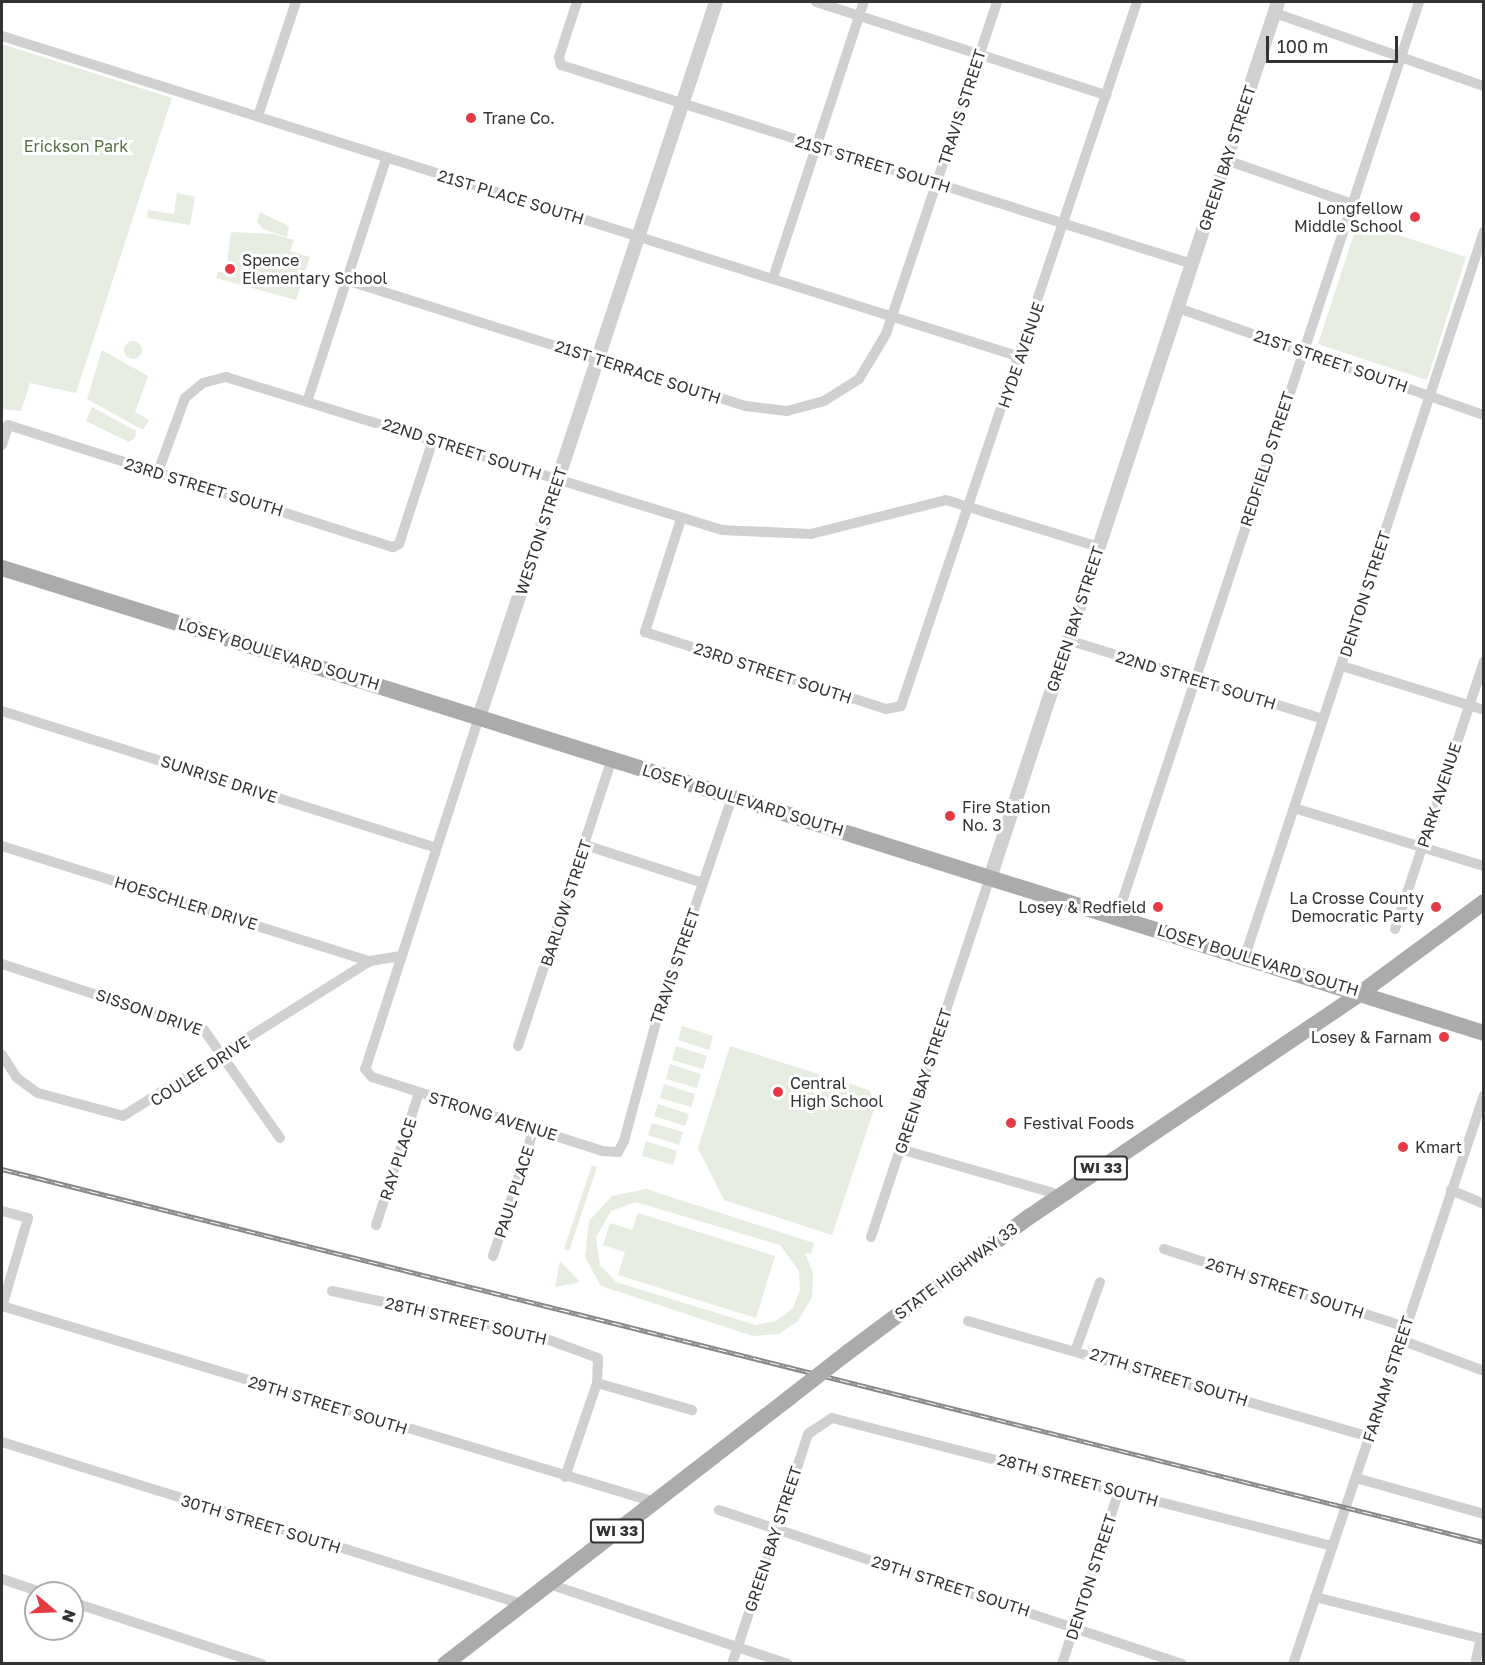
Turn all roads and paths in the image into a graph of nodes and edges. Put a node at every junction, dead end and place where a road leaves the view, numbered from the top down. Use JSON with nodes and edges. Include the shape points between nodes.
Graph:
{"nodes":[{"id":1,"x":296,"y":2,"type":"edge"},
{"id":2,"x":577,"y":2,"type":"edge"},
{"id":3,"x":716,"y":2,"type":"edge"},
{"id":4,"x":816,"y":2,"type":"edge"},
{"id":5,"x":864,"y":2,"type":"edge"},
{"id":6,"x":997,"y":2,"type":"edge"},
{"id":7,"x":1137,"y":2,"type":"edge"},
{"id":8,"x":1419,"y":2,"type":"edge"},
{"id":9,"x":1276,"y":7,"type":"edge"},
{"id":10,"x":860,"y":15,"type":"junction"},
{"id":11,"x":2,"y":36,"type":"edge"},
{"id":12,"x":979,"y":54,"type":"junction"},
{"id":13,"x":1400,"y":57,"type":"junction"},
{"id":14,"x":1484,"y":86,"type":"edge"},
{"id":15,"x":1106,"y":95,"type":"junction"},
{"id":16,"x":682,"y":104,"type":"junction"},
{"id":17,"x":258,"y":116,"type":"junction"},
{"id":18,"x":817,"y":147,"type":"junction"},
{"id":19,"x":386,"y":159,"type":"junction"},
{"id":20,"x":1226,"y":160,"type":"junction"},
{"id":21,"x":937,"y":184,"type":"junction"},
{"id":22,"x":1352,"y":204,"type":"junction"},
{"id":23,"x":1065,"y":223,"type":"junction"},
{"id":24,"x":1484,"y":231,"type":"edge"},
{"id":25,"x":639,"y":235,"type":"junction"},
{"id":26,"x":1480,"y":251,"type":"edge"},
{"id":27,"x":1192,"y":264,"type":"junction"},
{"id":28,"x":773,"y":278,"type":"junction"},
{"id":29,"x":346,"y":280,"type":"junction"},
{"id":30,"x":1178,"y":308,"type":"junction"},
{"id":31,"x":893,"y":316,"type":"junction"},
{"id":32,"x":1303,"y":352,"type":"junction"},
{"id":33,"x":1020,"y":357,"type":"junction"},
{"id":34,"x":598,"y":358,"type":"junction"},
{"id":35,"x":1430,"y":396,"type":"junction"},
{"id":36,"x":308,"y":399,"type":"junction"},
{"id":37,"x":1484,"y":415,"type":"edge"},
{"id":38,"x":433,"y":440,"type":"junction"},
{"id":39,"x":2,"y":445,"type":"edge"},
{"id":40,"x":158,"y":472,"type":"junction"},
{"id":41,"x":558,"y":480,"type":"junction"},
{"id":42,"x":971,"y":507,"type":"junction"},
{"id":43,"x":681,"y":519,"type":"junction"},
{"id":44,"x":1099,"y":547,"type":"junction"},
{"id":45,"x":2,"y":568,"type":"edge"},
{"id":46,"x":1068,"y":640,"type":"junction"},
{"id":47,"x":1484,"y":661,"type":"edge"},
{"id":48,"x":1342,"y":666,"type":"junction"},
{"id":49,"x":1194,"y":680,"type":"junction"},
{"id":50,"x":901,"y":706,"type":"joint"},
{"id":51,"x":1469,"y":706,"type":"junction"},
{"id":52,"x":1484,"y":710,"type":"edge"},
{"id":53,"x":2,"y":711,"type":"edge"},
{"id":54,"x":479,"y":717,"type":"junction"},
{"id":55,"x":1323,"y":719,"type":"junction"},
{"id":56,"x":612,"y":759,"type":"junction"},
{"id":57,"x":732,"y":797,"type":"junction"},
{"id":58,"x":1294,"y":808,"type":"junction"},
{"id":59,"x":585,"y":845,"type":"junction"},
{"id":60,"x":2,"y":846,"type":"edge"},
{"id":61,"x":436,"y":848,"type":"junction"},
{"id":62,"x":1422,"y":848,"type":"junction"},
{"id":63,"x":1484,"y":866,"type":"edge"},
{"id":64,"x":990,"y":878,"type":"junction"},
{"id":65,"x":704,"y":883,"type":"junction"},
{"id":66,"x":1484,"y":902,"type":"edge"},
{"id":67,"x":1117,"y":917,"type":"junction"},
{"id":68,"x":1395,"y":929,"type":"dead end"},
{"id":69,"x":400,"y":956,"type":"junction"},
{"id":70,"x":1245,"y":956,"type":"junction"},
{"id":71,"x":370,"y":961,"type":"junction"},
{"id":72,"x":2,"y":964,"type":"edge"},
{"id":73,"x":1362,"y":992,"type":"junction"},
{"id":74,"x":1484,"y":1033,"type":"edge"},
{"id":75,"x":518,"y":1046,"type":"dead end"},
{"id":76,"x":225,"y":1054,"type":"junction"},
{"id":77,"x":2,"y":1055,"type":"edge"},
{"id":78,"x":366,"y":1060,"type":"joint"},
{"id":79,"x":419,"y":1093,"type":"junction"},
{"id":80,"x":1484,"y":1095,"type":"edge"},
{"id":81,"x":534,"y":1128,"type":"junction"},
{"id":82,"x":623,"y":1137,"type":"joint"},
{"id":83,"x":280,"y":1138,"type":"dead end"},
{"id":84,"x":900,"y":1149,"type":"junction"},
{"id":85,"x":1451,"y":1190,"type":"junction"},
{"id":86,"x":1060,"y":1195,"type":"junction"},
{"id":87,"x":1484,"y":1203,"type":"edge"},
{"id":88,"x":2,"y":1211,"type":"edge"},
{"id":89,"x":376,"y":1225,"type":"dead end"},
{"id":90,"x":871,"y":1237,"type":"dead end"},
{"id":91,"x":1164,"y":1249,"type":"dead end"},
{"id":92,"x":493,"y":1256,"type":"dead end"},
{"id":93,"x":1101,"y":1282,"type":"dead end"},
{"id":94,"x":332,"y":1291,"type":"dead end"},
{"id":95,"x":2,"y":1306,"type":"edge"},
{"id":96,"x":968,"y":1321,"type":"dead end"},
{"id":97,"x":1405,"y":1327,"type":"junction"},
{"id":98,"x":1401,"y":1340,"type":"junction"},
{"id":99,"x":1076,"y":1348,"type":"junction"},
{"id":100,"x":1484,"y":1371,"type":"edge"},
{"id":101,"x":597,"y":1383,"type":"junction"},
{"id":102,"x":692,"y":1410,"type":"dead end"},
{"id":103,"x":824,"y":1420,"type":"joint"},
{"id":104,"x":1370,"y":1437,"type":"junction"},
{"id":105,"x":2,"y":1442,"type":"edge"},
{"id":106,"x":565,"y":1477,"type":"junction"},
{"id":107,"x":1356,"y":1478,"type":"junction"},
{"id":108,"x":1119,"y":1491,"type":"junction"},
{"id":109,"x":655,"y":1502,"type":"junction"},
{"id":110,"x":719,"y":1510,"type":"dead end"},
{"id":111,"x":1484,"y":1514,"type":"edge"},
{"id":112,"x":778,"y":1529,"type":"junction"},
{"id":113,"x":1332,"y":1546,"type":"junction"},
{"id":114,"x":2,"y":1579,"type":"edge"},
{"id":115,"x":549,"y":1584,"type":"junction"},
{"id":116,"x":24,"y":1586,"type":"edge"},
{"id":117,"x":1315,"y":1597,"type":"junction"},
{"id":118,"x":522,"y":1604,"type":"junction"},
{"id":119,"x":84,"y":1606,"type":"edge"},
{"id":120,"x":1074,"y":1627,"type":"junction"},
{"id":121,"x":1482,"y":1638,"type":"edge"},
{"id":122,"x":737,"y":1647,"type":"junction"},
{"id":123,"x":262,"y":1664,"type":"edge"},
{"id":124,"x":445,"y":1664,"type":"edge"},
{"id":125,"x":732,"y":1664,"type":"edge"},
{"id":126,"x":788,"y":1664,"type":"edge"},
{"id":127,"x":1062,"y":1664,"type":"edge"},
{"id":128,"x":1182,"y":1664,"type":"edge"},
{"id":129,"x":1293,"y":1664,"type":"edge"},
{"id":130,"x":1475,"y":1664,"type":"edge"}],
"edges":[{"from":1,"to":17,"type":"street"},
{"from":2,"to":16,"type":"street","name":"21ST STREET SOUTH","via":[[559,57],[561,65]]},
{"from":3,"to":16,"type":"street","name":"WESTON STREET"},
{"from":4,"to":10,"type":"street"},
{"from":5,"to":10,"type":"street"},
{"from":6,"to":12,"type":"street","name":"TRAVIS STREET"},
{"from":7,"to":15,"type":"street","name":"HYDE AVENUE"},
{"from":8,"to":13,"type":"street","name":"REDFIELD STREET"},
{"from":9,"to":13,"type":"street"},
{"from":9,"to":20,"type":"street","name":"GREEN BAY STREET"},
{"from":10,"to":12,"type":"street"},
{"from":10,"to":18,"type":"street"},
{"from":11,"to":17,"type":"street","name":"21ST PLACE SOUTH"},
{"from":12,"to":15,"type":"street"},
{"from":12,"to":21,"type":"street","name":"TRAVIS STREET"},
{"from":13,"to":14,"type":"street"},
{"from":13,"to":22,"type":"street","name":"REDFIELD STREET"},
{"from":15,"to":23,"type":"street","name":"HYDE AVENUE"},
{"from":16,"to":18,"type":"street","name":"21ST STREET SOUTH"},
{"from":16,"to":25,"type":"street","name":"WESTON STREET"},
{"from":17,"to":19,"type":"street","name":"21ST PLACE SOUTH"},
{"from":18,"to":21,"type":"street","name":"21ST STREET SOUTH"},
{"from":18,"to":28,"type":"street"},
{"from":19,"to":25,"type":"street","name":"21ST PLACE SOUTH"},
{"from":19,"to":29,"type":"street"},
{"from":20,"to":22,"type":"street"},
{"from":20,"to":27,"type":"street","name":"GREEN BAY STREET"},
{"from":21,"to":23,"type":"street","name":"21ST STREET SOUTH"},
{"from":21,"to":31,"type":"street","name":"TRAVIS STREET"},
{"from":22,"to":32,"type":"street","name":"REDFIELD STREET"},
{"from":23,"to":27,"type":"street","name":"21ST STREET SOUTH"},
{"from":23,"to":33,"type":"street","name":"HYDE AVENUE"},
{"from":24,"to":26,"type":"street","name":"DENTON STREET"},
{"from":25,"to":28,"type":"street","name":"21ST PLACE SOUTH"},
{"from":25,"to":34,"type":"street","name":"WESTON STREET"},
{"from":26,"to":35,"type":"street","name":"DENTON STREET"},
{"from":27,"to":30,"type":"street","name":"GREEN BAY STREET"},
{"from":28,"to":31,"type":"street","name":"21ST PLACE SOUTH"},
{"from":29,"to":34,"type":"street","name":"21ST TERRACE SOUTH"},
{"from":29,"to":36,"type":"street"},
{"from":30,"to":32,"type":"street","name":"21ST STREET SOUTH"},
{"from":30,"to":44,"type":"street","name":"GREEN BAY STREET"},
{"from":31,"to":33,"type":"street","name":"21ST PLACE SOUTH"},
{"from":31,"to":34,"type":"street","name":"21ST TERRACE SOUTH","via":[[879,351],[859,379],[824,401],[800,409],[745,406]]},
{"from":32,"to":35,"type":"street","name":"21ST STREET SOUTH"},
{"from":32,"to":49,"type":"street","name":"REDFIELD STREET"},
{"from":33,"to":42,"type":"street","name":"HYDE AVENUE"},
{"from":34,"to":41,"type":"street","name":"WESTON STREET"},
{"from":35,"to":37,"type":"street","name":"21ST STREET SOUTH"},
{"from":35,"to":48,"type":"street","name":"DENTON STREET"},
{"from":36,"to":38,"type":"street","name":"22ND STREET SOUTH"},
{"from":36,"to":40,"type":"street","name":"22ND STREET SOUTH","via":[[240,379],[203,382],[178,410]]},
{"from":38,"to":40,"type":"street","name":"23RD STREET SOUTH","via":[[399,544],[388,546]]},
{"from":38,"to":41,"type":"street","name":"22ND STREET SOUTH"},
{"from":39,"to":40,"type":"street","name":"23RD STREET SOUTH","via":[[8,425]]},
{"from":41,"to":43,"type":"street","name":"22ND STREET SOUTH"},
{"from":41,"to":54,"type":"street","name":"WESTON STREET"},
{"from":42,"to":43,"type":"street","name":"22ND STREET SOUTH","via":[[932,502],[840,528],[790,536],[733,532]]},
{"from":42,"to":44,"type":"street","name":"22ND STREET SOUTH"},
{"from":42,"to":50,"type":"street","name":"HYDE AVENUE"},
{"from":43,"to":50,"type":"street","name":"23RD STREET SOUTH","via":[[645,632],[886,709]]},
{"from":44,"to":46,"type":"street","name":"GREEN BAY STREET"},
{"from":45,"to":54,"type":"main road","name":"LOSEY BOULEVARD SOUTH"},
{"from":46,"to":49,"type":"street","name":"22ND STREET SOUTH"},
{"from":46,"to":64,"type":"street","name":"GREEN BAY STREET"},
{"from":47,"to":51,"type":"street","name":"PARK AVENUE"},
{"from":48,"to":51,"type":"street"},
{"from":48,"to":55,"type":"street","name":"DENTON STREET"},
{"from":49,"to":55,"type":"street","name":"22ND STREET SOUTH"},
{"from":49,"to":67,"type":"street","name":"REDFIELD STREET"},
{"from":51,"to":52,"type":"street"},
{"from":51,"to":62,"type":"street","name":"PARK AVENUE"},
{"from":53,"to":61,"type":"street","name":"SUNRISE DRIVE"},
{"from":54,"to":56,"type":"main road","name":"LOSEY BOULEVARD SOUTH"},
{"from":54,"to":61,"type":"street","name":"WESTON STREET"},
{"from":55,"to":58,"type":"street","name":"DENTON STREET"},
{"from":56,"to":57,"type":"main road","name":"LOSEY BOULEVARD SOUTH"},
{"from":56,"to":59,"type":"street","name":"BARLOW STREET"},
{"from":57,"to":64,"type":"main road","name":"LOSEY BOULEVARD SOUTH"},
{"from":57,"to":65,"type":"street","name":"TRAVIS STREET"},
{"from":58,"to":62,"type":"street"},
{"from":58,"to":70,"type":"street","name":"DENTON STREET"},
{"from":59,"to":65,"type":"street"},
{"from":59,"to":75,"type":"street","name":"BARLOW STREET"},
{"from":60,"to":71,"type":"street","name":"HOESCHLER DRIVE"},
{"from":61,"to":69,"type":"street","name":"WESTON STREET"},
{"from":62,"to":63,"type":"street"},
{"from":62,"to":68,"type":"street","name":"PARK AVENUE"},
{"from":64,"to":67,"type":"main road","name":"LOSEY BOULEVARD SOUTH"},
{"from":64,"to":84,"type":"street","name":"GREEN BAY STREET"},
{"from":65,"to":82,"type":"street","name":"TRAVIS STREET"},
{"from":66,"to":73,"type":"main road","name":"STATE HIGHWAY 33","number":"WI 33"},
{"from":67,"to":70,"type":"main road","name":"LOSEY BOULEVARD SOUTH"},
{"from":69,"to":71,"type":"street","name":"COULEE DRIVE"},
{"from":69,"to":78,"type":"street","name":"WESTON STREET"},
{"from":70,"to":73,"type":"main road","name":"LOSEY BOULEVARD SOUTH"},
{"from":71,"to":76,"type":"street","name":"COULEE DRIVE"},
{"from":72,"to":76,"type":"street","name":"SISSON DRIVE","via":[[189,1023],[213,1036]]},
{"from":73,"to":74,"type":"main road","name":"LOSEY BOULEVARD SOUTH"},
{"from":73,"to":86,"type":"main road","name":"STATE HIGHWAY 33","number":"WI 33"},
{"from":76,"to":77,"type":"street","name":"COULEE DRIVE","via":[[140,1110],[114,1117],[38,1093],[17,1078]]},
{"from":76,"to":83,"type":"street","name":"SISSON DRIVE"},
{"from":78,"to":79,"type":"street","name":"STRONG AVENUE","via":[[370,1076]]},
{"from":79,"to":81,"type":"street","name":"STRONG AVENUE"},
{"from":79,"to":89,"type":"street","name":"RAY PLACE"},
{"from":80,"to":85,"type":"street","name":"FARNAM STREET"},
{"from":81,"to":82,"type":"street","name":"STRONG AVENUE","via":[[608,1153],[620,1150]]},
{"from":81,"to":92,"type":"street","name":"PAUL PLACE"},
{"from":84,"to":86,"type":"street"},
{"from":84,"to":90,"type":"street","name":"GREEN BAY STREET"},
{"from":85,"to":87,"type":"street"},
{"from":85,"to":97,"type":"street","name":"FARNAM STREET"},
{"from":86,"to":109,"type":"main road","name":"STATE HIGHWAY 33","number":"WI 33","bridge":true},
{"from":88,"to":95,"type":"street","via":[[28,1218]]},
{"from":91,"to":97,"type":"street","name":"26TH STREET SOUTH"},
{"from":93,"to":99,"type":"street"},
{"from":94,"to":101,"type":"street","name":"28TH STREET SOUTH","via":[[531,1334],[598,1358]]},
{"from":95,"to":106,"type":"street","name":"29TH STREET SOUTH"},
{"from":96,"to":99,"type":"street","name":"27TH STREET SOUTH"},
{"from":97,"to":98,"type":"street","name":"FARNAM STREET"},
{"from":98,"to":100,"type":"street"},
{"from":98,"to":104,"type":"street","name":"FARNAM STREET"},
{"from":99,"to":104,"type":"street","name":"27TH STREET SOUTH"},
{"from":101,"to":102,"type":"street"},
{"from":101,"to":106,"type":"street"},
{"from":103,"to":108,"type":"street","name":"28TH STREET SOUTH","via":[[846,1419]]},
{"from":103,"to":112,"type":"street","name":"GREEN BAY STREET","via":[[808,1434]]},
{"from":104,"to":107,"type":"street","name":"FARNAM STREET"},
{"from":105,"to":118,"type":"street","name":"30TH STREET SOUTH"},
{"from":106,"to":109,"type":"street","name":"29TH STREET SOUTH"},
{"from":107,"to":111,"type":"street"},
{"from":107,"to":113,"type":"street","name":"FARNAM STREET"},
{"from":108,"to":113,"type":"street","name":"28TH STREET SOUTH"},
{"from":108,"to":120,"type":"street","name":"DENTON STREET"},
{"from":109,"to":115,"type":"main road","name":"STATE HIGHWAY 33","number":"WI 33"},
{"from":110,"to":112,"type":"street","name":"29TH STREET SOUTH"},
{"from":112,"to":120,"type":"street","name":"29TH STREET SOUTH"},
{"from":112,"to":122,"type":"street","name":"GREEN BAY STREET"},
{"from":113,"to":117,"type":"street","name":"FARNAM STREET"},
{"from":114,"to":116,"type":"street"},
{"from":115,"to":118,"type":"main road","name":"STATE HIGHWAY 33","number":"WI 33"},
{"from":115,"to":122,"type":"street"},
{"from":117,"to":121,"type":"street"},
{"from":117,"to":129,"type":"street","name":"FARNAM STREET"},
{"from":118,"to":124,"type":"main road","name":"STATE HIGHWAY 33","number":"WI 33"},
{"from":119,"to":123,"type":"street"},
{"from":120,"to":127,"type":"street","name":"DENTON STREET"},
{"from":120,"to":128,"type":"street","name":"29TH STREET SOUTH"},
{"from":121,"to":130,"type":"street"},
{"from":122,"to":125,"type":"street","name":"GREEN BAY STREET"},
{"from":122,"to":126,"type":"street"}]}
